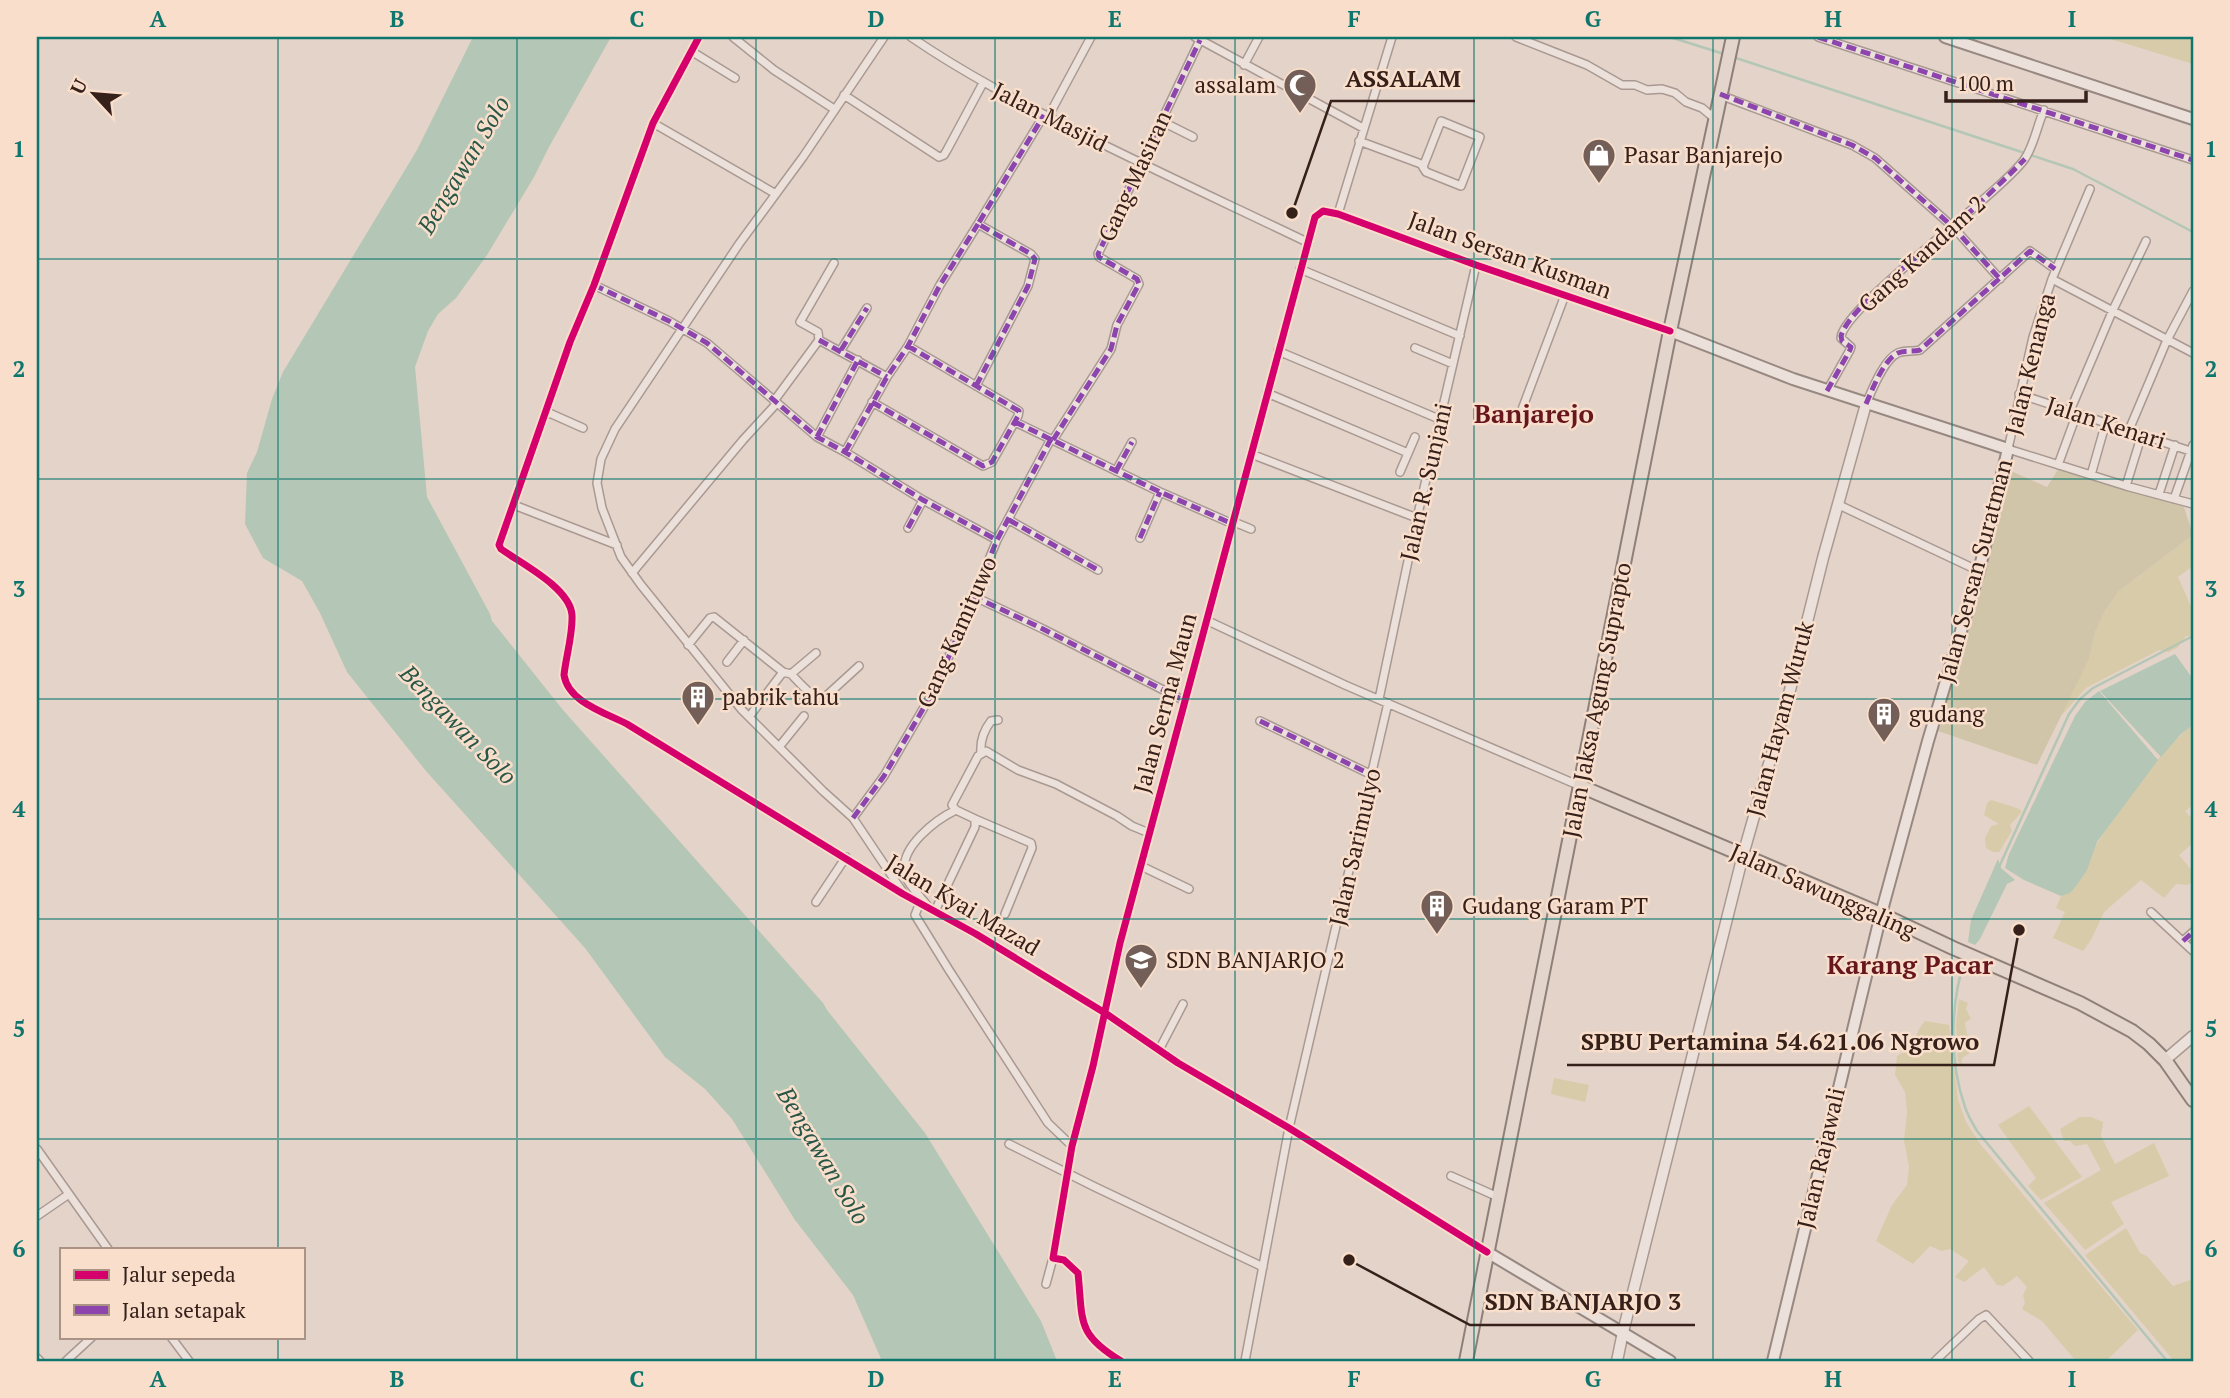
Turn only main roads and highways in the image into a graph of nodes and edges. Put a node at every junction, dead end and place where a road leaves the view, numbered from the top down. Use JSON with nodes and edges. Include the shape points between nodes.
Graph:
{"nodes":[{"id":1,"x":1945,"y":37,"type":"edge"},
{"id":2,"x":1732,"y":39,"type":"edge"},
{"id":3,"x":2193,"y":119,"type":"edge"},
{"id":4,"x":1670,"y":331,"type":"junction"},
{"id":5,"x":1580,"y":786,"type":"junction"},
{"id":6,"x":1881,"y":914,"type":"junction"},
{"id":7,"x":2193,"y":1101,"type":"edge"},
{"id":8,"x":1487,"y":1252,"type":"junction"},
{"id":9,"x":1466,"y":1361,"type":"edge"},
{"id":10,"x":1670,"y":1361,"type":"edge"},
{"id":11,"x":1773,"y":1361,"type":"edge"}],
"edges":[{"from":1,"to":3,"type":"main road"},
{"from":2,"to":4,"type":"main road","name":"Jalan Jaksa Agung Suprapto"},
{"from":4,"to":5,"type":"main road","name":"Jalan Jaksa Agung Suprapto"},
{"from":4,"to":6,"type":"main road","name":"Jalan Sersan Suratman","via":[[1827,391],[2008,449],[1979,571]]},
{"from":5,"to":6,"type":"main road","name":"Jalan Sawunggaling"},
{"from":5,"to":8,"type":"main road","name":"Jalan Jaksa Agung Suprapto"},
{"from":6,"to":7,"type":"main road","name":"Jalan Sawunggaling","via":[[2122,1026],[2165,1060]]},
{"from":6,"to":11,"type":"main road","name":"Jalan Rajawali"},
{"from":8,"to":9,"type":"main road","name":"Jalan Jaksa Agung Suprapto"},
{"from":8,"to":10,"type":"main road"}]}
